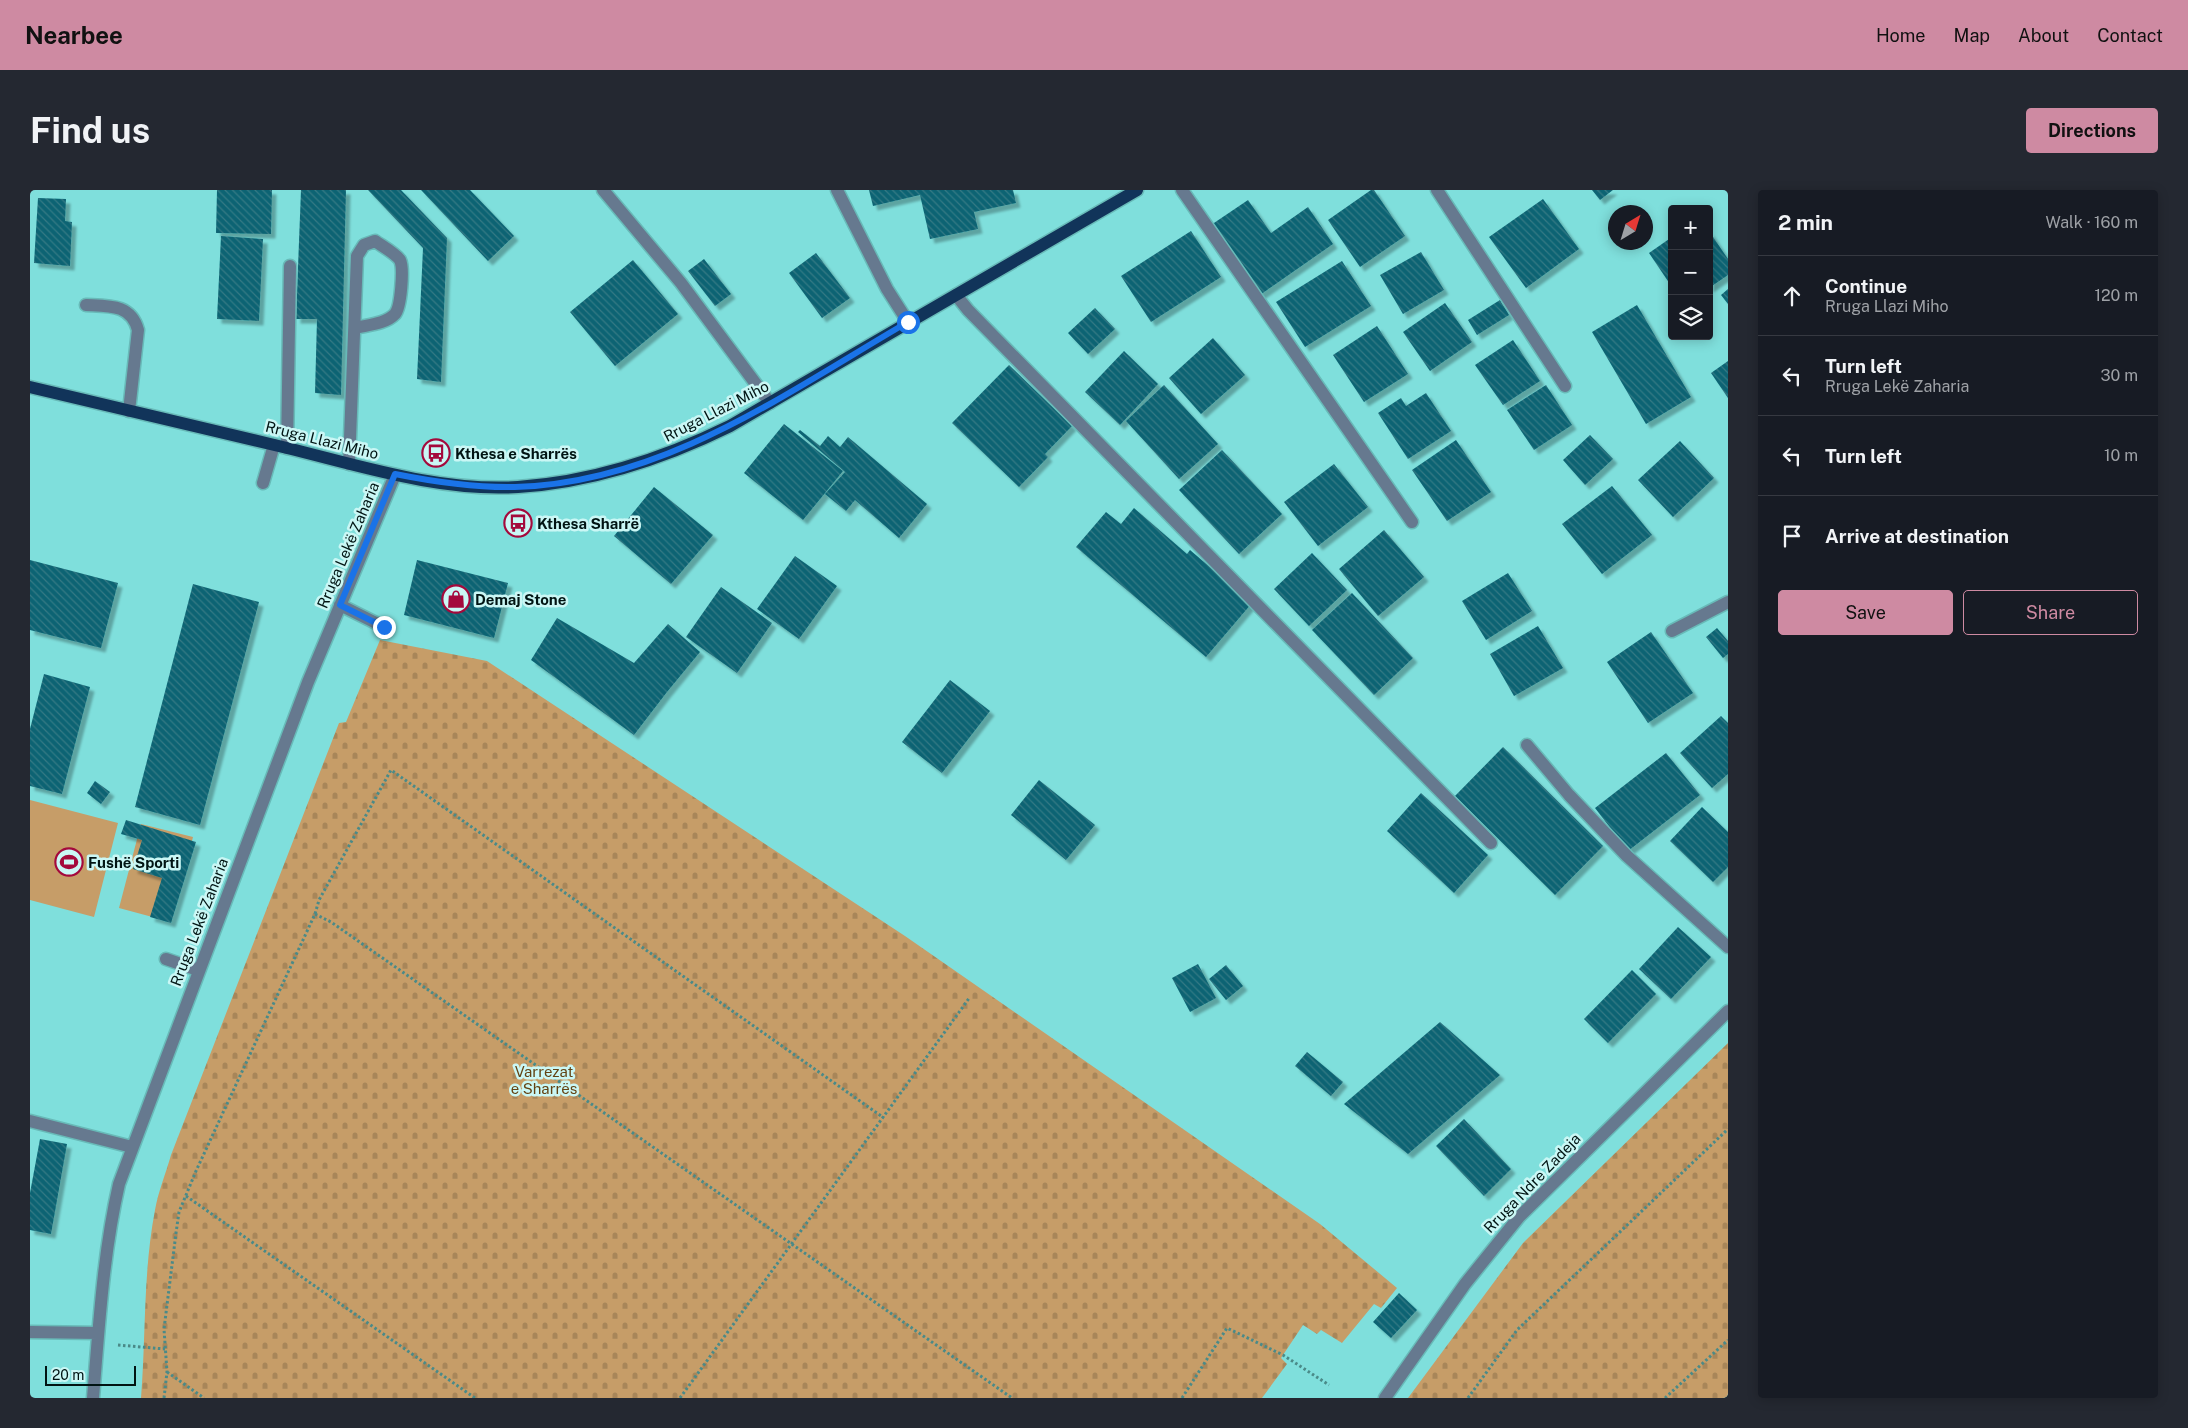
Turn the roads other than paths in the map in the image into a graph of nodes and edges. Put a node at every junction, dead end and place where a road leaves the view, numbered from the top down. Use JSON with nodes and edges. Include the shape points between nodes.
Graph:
{"nodes":[{"id":1,"x":602,"y":190,"type":"edge"},
{"id":2,"x":837,"y":190,"type":"edge"},
{"id":3,"x":1137,"y":190,"type":"edge"},
{"id":4,"x":1182,"y":190,"type":"edge"},
{"id":5,"x":1437,"y":190,"type":"edge"},
{"id":6,"x":290,"y":266,"type":"dead end"},
{"id":7,"x":956,"y":295,"type":"junction"},
{"id":8,"x":86,"y":305,"type":"dead end"},
{"id":9,"x":908,"y":322,"type":"junction"},
{"id":10,"x":355,"y":328,"type":"junction"},
{"id":11,"x":1565,"y":386,"type":"dead end"},
{"id":12,"x":30,"y":387,"type":"edge"},
{"id":13,"x":770,"y":403,"type":"junction"},
{"id":14,"x":129,"y":411,"type":"junction"},
{"id":15,"x":274,"y":445,"type":"junction"},
{"id":16,"x":287,"y":448,"type":"junction"},
{"id":17,"x":349,"y":464,"type":"junction"},
{"id":18,"x":395,"y":474,"type":"junction"},
{"id":19,"x":263,"y":483,"type":"dead end"},
{"id":20,"x":1412,"y":522,"type":"dead end"},
{"id":21,"x":1728,"y":602,"type":"edge"},
{"id":22,"x":340,"y":605,"type":"junction"},
{"id":23,"x":384,"y":627,"type":"dead end"},
{"id":24,"x":1672,"y":631,"type":"dead end"},
{"id":25,"x":1527,"y":744,"type":"dead end"},
{"id":26,"x":1491,"y":844,"type":"dead end"},
{"id":27,"x":1728,"y":947,"type":"edge"},
{"id":28,"x":166,"y":959,"type":"dead end"},
{"id":29,"x":198,"y":970,"type":"junction"},
{"id":30,"x":1728,"y":1011,"type":"edge"},
{"id":31,"x":30,"y":1121,"type":"edge"},
{"id":32,"x":132,"y":1147,"type":"junction"},
{"id":33,"x":30,"y":1332,"type":"edge"},
{"id":34,"x":98,"y":1338,"type":"junction"},
{"id":35,"x":93,"y":1398,"type":"edge"},
{"id":36,"x":1385,"y":1398,"type":"edge"}],
"edges":[{"from":1,"to":13,"type":"street","via":[[681,283]]},
{"from":2,"to":9,"type":"street","via":[[887,289]]},
{"from":3,"to":7,"type":"main road","name":"Rruga Llazi Miho"},
{"from":4,"to":20,"type":"street"},
{"from":5,"to":11,"type":"street"},
{"from":6,"to":16,"type":"street"},
{"from":7,"to":9,"type":"main road","name":"Rruga Llazi Miho"},
{"from":7,"to":26,"type":"street"},
{"from":8,"to":14,"type":"street","via":[[122,309],[135,320],[138,330]]},
{"from":9,"to":13,"type":"main road","name":"Rruga Llazi Miho"},
{"from":10,"to":10,"type":"street","via":[[358,256],[364,245],[375,241],[399,258],[402,265],[400,303],[395,314],[382,322]]},
{"from":10,"to":17,"type":"street"},
{"from":12,"to":14,"type":"main road","name":"Rruga Llazi Miho"},
{"from":13,"to":18,"type":"main road","name":"Rruga Llazi Miho","via":[[730,426],[667,455],[594,476],[556,483],[498,487],[449,484]]},
{"from":14,"to":15,"type":"main road","name":"Rruga Llazi Miho"},
{"from":15,"to":16,"type":"main road","name":"Rruga Llazi Miho"},
{"from":15,"to":19,"type":"street"},
{"from":16,"to":17,"type":"main road","name":"Rruga Llazi Miho"},
{"from":17,"to":18,"type":"main road","name":"Rruga Llazi Miho"},
{"from":18,"to":22,"type":"street","name":"Rruga Lekë Zaharia"},
{"from":21,"to":24,"type":"street"},
{"from":22,"to":23,"type":"street"},
{"from":22,"to":29,"type":"street","name":"Rruga Lekë Zaharia"},
{"from":25,"to":27,"type":"street","via":[[1569,795],[1627,856]]},
{"from":28,"to":29,"type":"street"},
{"from":29,"to":32,"type":"street","name":"Rruga Lekë Zaharia"},
{"from":30,"to":36,"type":"street","name":"Rruga Ndre Zadeja","via":[[1519,1217],[1465,1284]]},
{"from":31,"to":32,"type":"street"},
{"from":32,"to":34,"type":"street","name":"Rruga Lekë Zaharia","via":[[111,1221]]},
{"from":33,"to":34,"type":"street"},
{"from":34,"to":35,"type":"street","name":"Rruga Lekë Zaharia"}]}
